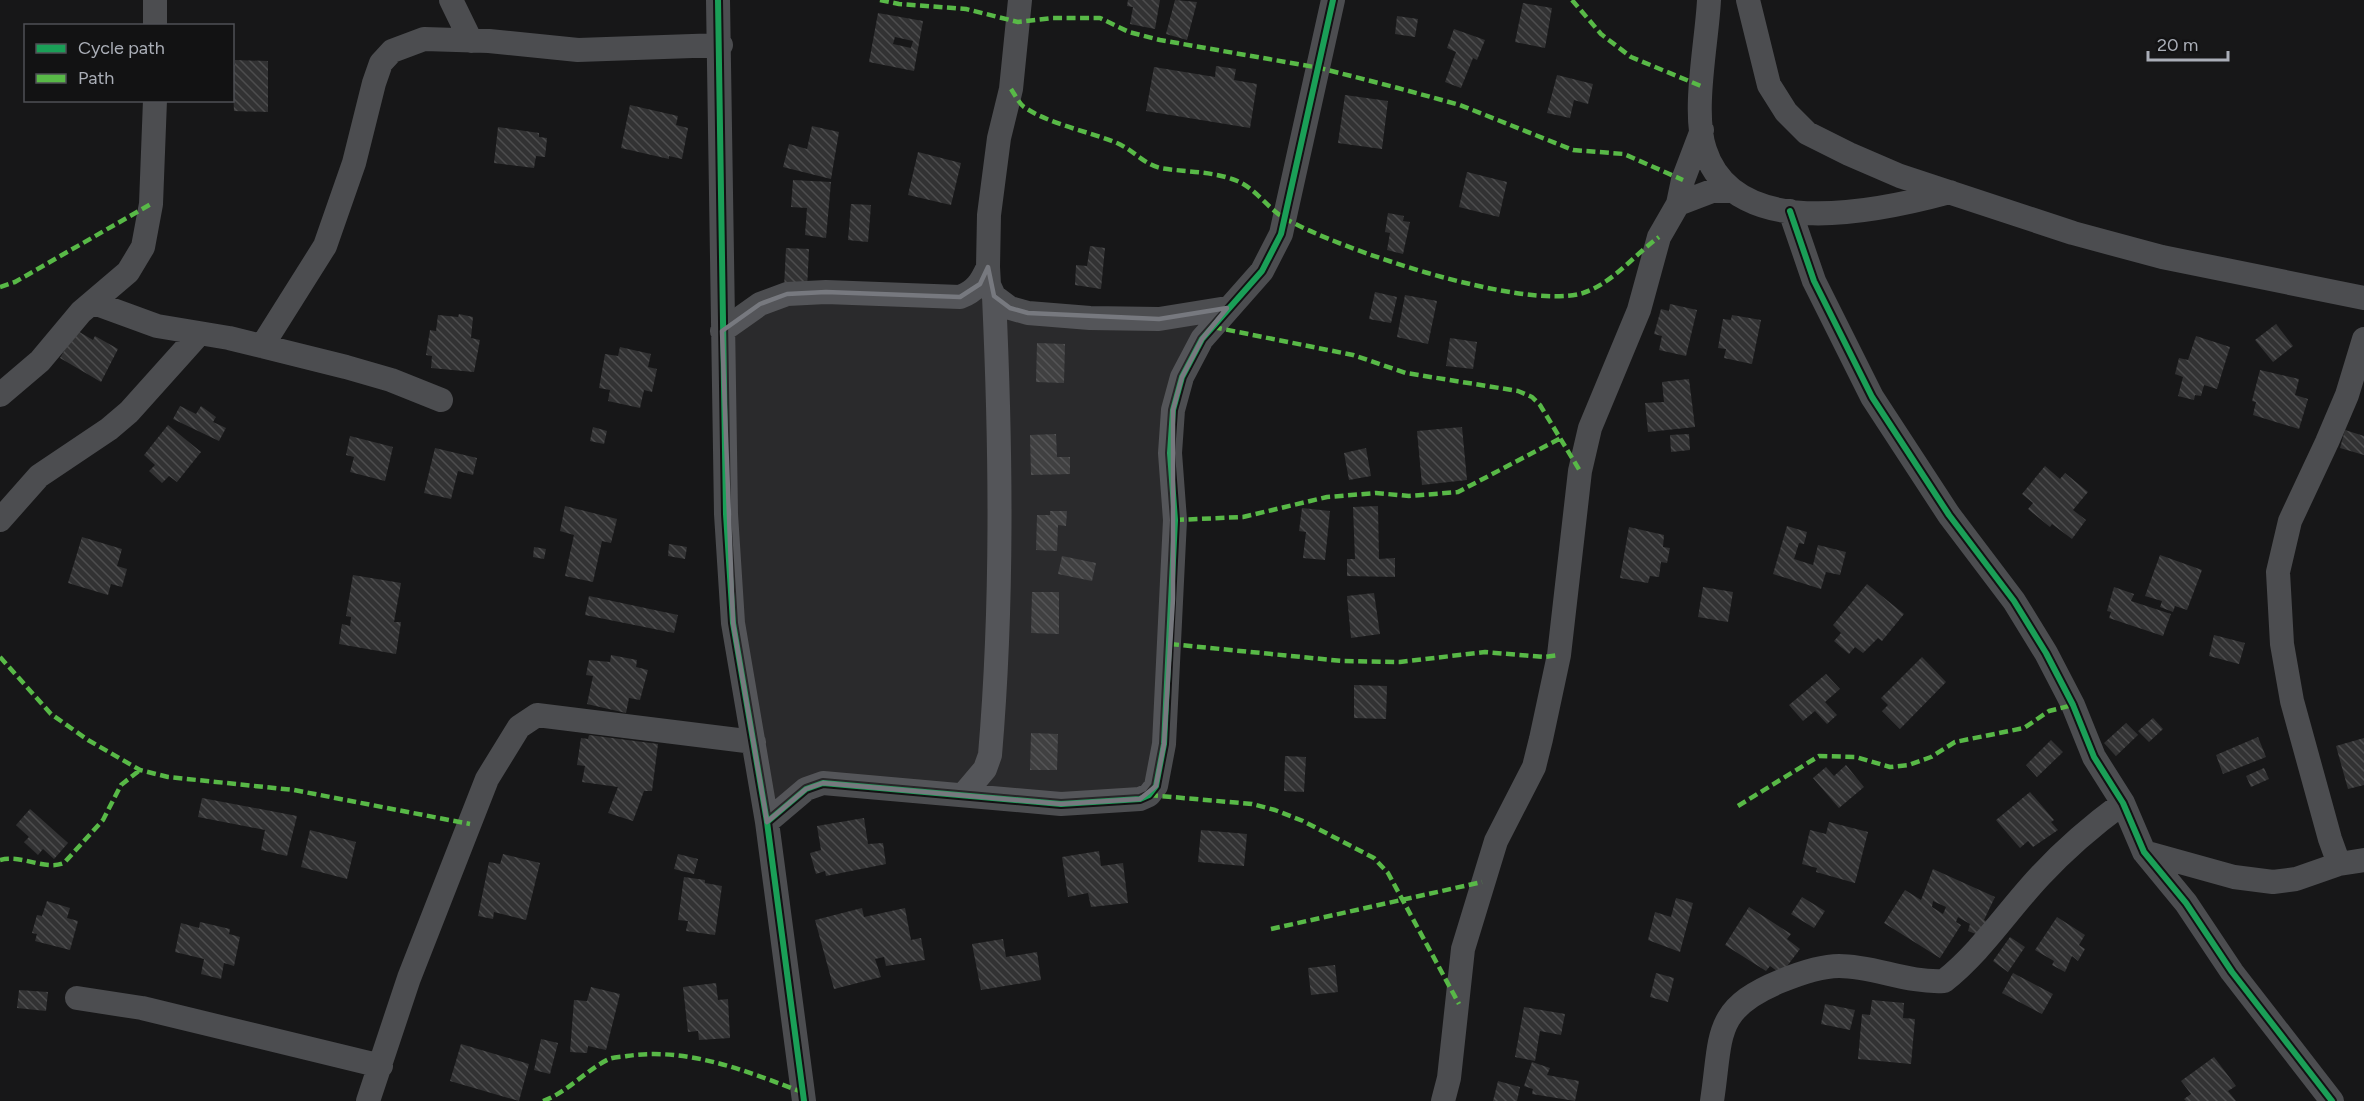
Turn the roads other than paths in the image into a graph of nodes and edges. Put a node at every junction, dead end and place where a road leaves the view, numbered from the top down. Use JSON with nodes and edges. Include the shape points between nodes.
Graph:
{"nodes":[{"id":1,"x":155,"y":0,"type":"edge"},
{"id":2,"x":452,"y":0,"type":"edge"},
{"id":3,"x":718,"y":0,"type":"edge"},
{"id":4,"x":1020,"y":0,"type":"edge"},
{"id":5,"x":1333,"y":0,"type":"edge"},
{"id":6,"x":1709,"y":0,"type":"edge"},
{"id":7,"x":1748,"y":0,"type":"edge"},
{"id":8,"x":154,"y":24,"type":"edge"},
{"id":9,"x":471,"y":41,"type":"junction"},
{"id":10,"x":721,"y":45,"type":"junction"},
{"id":11,"x":155,"y":102,"type":"edge"},
{"id":12,"x":1702,"y":130,"type":"junction"},
{"id":13,"x":1731,"y":191,"type":"junction"},
{"id":14,"x":1950,"y":192,"type":"junction"},
{"id":15,"x":1678,"y":204,"type":"junction"},
{"id":16,"x":1790,"y":211,"type":"junction"},
{"id":17,"x":988,"y":267,"type":"junction"},
{"id":18,"x":994,"y":296,"type":"junction"},
{"id":19,"x":2364,"y":298,"type":"edge"},
{"id":20,"x":94,"y":303,"type":"junction"},
{"id":21,"x":1227,"y":308,"type":"junction"},
{"id":22,"x":722,"y":331,"type":"junction"},
{"id":23,"x":199,"y":334,"type":"junction"},
{"id":24,"x":2364,"y":339,"type":"edge"},
{"id":25,"x":262,"y":346,"type":"junction"},
{"id":26,"x":0,"y":396,"type":"edge"},
{"id":27,"x":441,"y":400,"type":"dead end"},
{"id":28,"x":0,"y":520,"type":"edge"},
{"id":29,"x":754,"y":742,"type":"junction"},
{"id":30,"x":963,"y":795,"type":"junction"},
{"id":31,"x":2123,"y":803,"type":"junction"},
{"id":32,"x":767,"y":822,"type":"junction"},
{"id":33,"x":2144,"y":852,"type":"junction"},
{"id":34,"x":2364,"y":860,"type":"edge"},
{"id":35,"x":2339,"y":864,"type":"junction"},
{"id":36,"x":77,"y":998,"type":"dead end"},
{"id":37,"x":381,"y":1066,"type":"junction"},
{"id":38,"x":368,"y":1101,"type":"edge"},
{"id":39,"x":804,"y":1101,"type":"edge"},
{"id":40,"x":1443,"y":1101,"type":"edge"},
{"id":41,"x":1712,"y":1101,"type":"edge"},
{"id":42,"x":2332,"y":1101,"type":"edge"}],
"edges":[{"from":1,"to":8,"type":"street"},
{"from":2,"to":9,"type":"street"},
{"from":3,"to":10,"type":"street"},
{"from":4,"to":17,"type":"street","via":[[1011,89],[994,170]]},
{"from":5,"to":21,"type":"street","via":[[1281,234],[1262,271]]},
{"from":6,"to":12,"type":"street","via":[[1701,87]]},
{"from":7,"to":14,"type":"street","via":[[1769,85],[1786,112],[1807,133],[1890,172]]},
{"from":9,"to":10,"type":"street","via":[[578,50]]},
{"from":9,"to":25,"type":"street","via":[[424,39],[407,43],[381,63],[341,206],[325,246]]},
{"from":10,"to":22,"type":"street"},
{"from":11,"to":20,"type":"street","via":[[152,192],[143,247],[128,272]]},
{"from":12,"to":13,"type":"street","via":[[1705,150]]},
{"from":12,"to":15,"type":"street"},
{"from":13,"to":15,"type":"street","via":[[1712,191]]},
{"from":13,"to":16,"type":"street","via":[[1756,205]]},
{"from":14,"to":16,"type":"street","via":[[1863,211]]},
{"from":14,"to":19,"type":"street","via":[[2073,233],[2162,257]]},
{"from":15,"to":40,"type":"street","via":[[1659,237],[1639,310],[1590,428],[1573,515],[1559,655],[1541,739],[1534,766],[1496,841],[1463,950]]},
{"from":16,"to":31,"type":"street","via":[[1814,281],[1872,397],[1949,515],[2014,601],[2073,705],[2094,757]]},
{"from":17,"to":18,"type":"street"},
{"from":17,"to":22,"type":"street","via":[[980,284],[960,297],[787,294],[760,304]]},
{"from":18,"to":21,"type":"street","via":[[1010,308],[1028,313],[1090,318],[1159,319]]},
{"from":18,"to":30,"type":"street","via":[[1000,432],[998,662],[990,755],[986,769]]},
{"from":20,"to":23,"type":"street","via":[[157,326]]},
{"from":20,"to":26,"type":"street","via":[[81,312],[40,361]]},
{"from":21,"to":30,"type":"street","via":[[1202,339],[1182,377],[1173,410],[1173,599],[1164,744],[1156,786],[1140,799],[1061,804]]},
{"from":22,"to":29,"type":"street","via":[[733,622]]},
{"from":23,"to":25,"type":"street"},
{"from":23,"to":28,"type":"street","via":[[129,412],[39,476]]},
{"from":24,"to":35,"type":"street","via":[[2331,433],[2290,521],[2278,572],[2282,644],[2292,701]]},
{"from":25,"to":27,"type":"street","via":[[391,380]]},
{"from":29,"to":32,"type":"street"},
{"from":29,"to":37,"type":"street","via":[[537,715],[519,727],[487,779],[409,978]]},
{"from":30,"to":32,"type":"street","via":[[823,783],[806,789]]},
{"from":31,"to":33,"type":"street"},
{"from":31,"to":41,"type":"street","via":[[2092,825],[2046,870],[1944,981],[1925,982],[1840,966],[1787,979],[1743,1000],[1720,1035]]},
{"from":32,"to":39,"type":"street"},
{"from":33,"to":35,"type":"street","via":[[2234,877],[2273,882],[2296,879]]},
{"from":33,"to":42,"type":"street"},
{"from":34,"to":35,"type":"street"},
{"from":36,"to":37,"type":"street","via":[[142,1008]]},
{"from":37,"to":38,"type":"street"}]}
